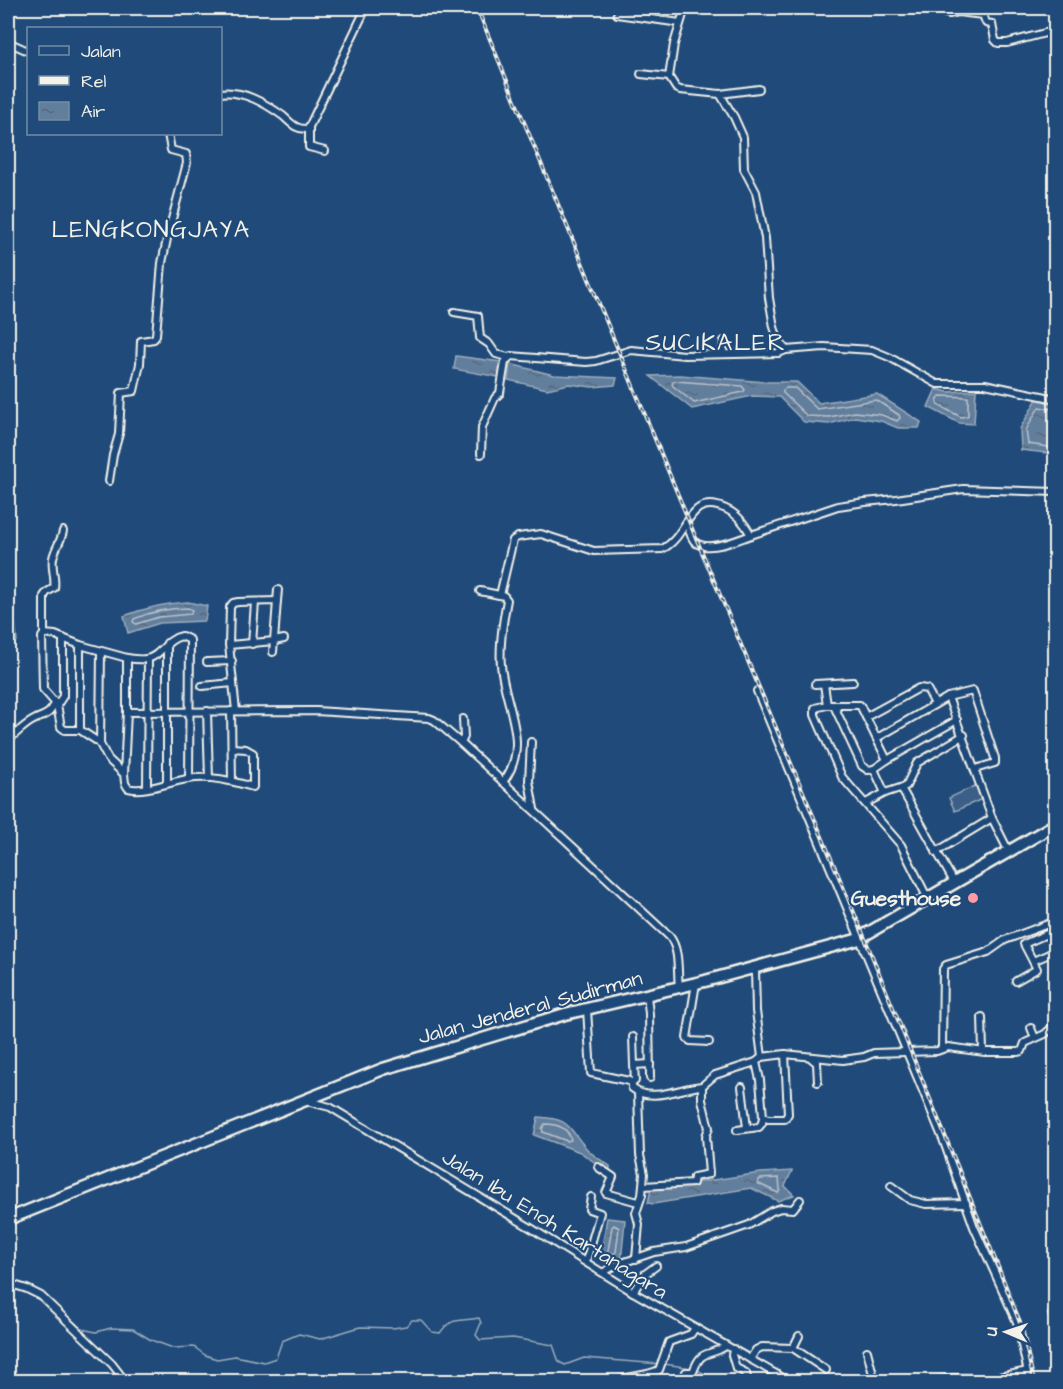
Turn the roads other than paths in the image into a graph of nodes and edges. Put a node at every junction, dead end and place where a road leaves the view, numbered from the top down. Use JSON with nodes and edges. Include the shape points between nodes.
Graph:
{"nodes":[{"id":1,"x":366,"y":8,"type":"edge"},
{"id":2,"x":685,"y":8,"type":"edge"},
{"id":3,"x":927,"y":8,"type":"edge"},
{"id":4,"x":617,"y":14,"type":"dead end"},
{"id":5,"x":680,"y":22,"type":"junction"},
{"id":6,"x":1056,"y":33,"type":"edge"},
{"id":7,"x":8,"y":42,"type":"edge"},
{"id":8,"x":27,"y":51,"type":"edge"},
{"id":9,"x":641,"y":74,"type":"dead end"},
{"id":10,"x":669,"y":77,"type":"junction"},
{"id":11,"x":759,"y":89,"type":"dead end"},
{"id":12,"x":222,"y":93,"type":"edge"},
{"id":13,"x":720,"y":94,"type":"junction"},
{"id":14,"x":309,"y":128,"type":"junction"},
{"id":15,"x":168,"y":135,"type":"edge"},
{"id":16,"x":325,"y":151,"type":"dead end"},
{"id":17,"x":454,"y":312,"type":"dead end"},
{"id":18,"x":724,"y":341,"type":"dead end"},
{"id":19,"x":786,"y":350,"type":"junction"},
{"id":20,"x":723,"y":353,"type":"junction"},
{"id":21,"x":508,"y":357,"type":"junction"},
{"id":22,"x":1056,"y":399,"type":"edge"},
{"id":23,"x":481,"y":454,"type":"dead end"},
{"id":24,"x":109,"y":481,"type":"dead end"},
{"id":25,"x":1056,"y":492,"type":"edge"},
{"id":26,"x":686,"y":523,"type":"junction"},
{"id":27,"x":63,"y":531,"type":"dead end"},
{"id":28,"x":751,"y":535,"type":"junction"},
{"id":29,"x":278,"y":590,"type":"dead end"},
{"id":30,"x":480,"y":591,"type":"dead end"},
{"id":31,"x":501,"y":595,"type":"junction"},
{"id":32,"x":277,"y":601,"type":"junction"},
{"id":33,"x":255,"y":602,"type":"junction"},
{"id":34,"x":44,"y":634,"type":"junction"},
{"id":35,"x":63,"y":638,"type":"junction"},
{"id":36,"x":284,"y":639,"type":"dead end"},
{"id":37,"x":274,"y":641,"type":"junction"},
{"id":38,"x":167,"y":643,"type":"junction"},
{"id":39,"x":252,"y":644,"type":"junction"},
{"id":40,"x":80,"y":645,"type":"junction"},
{"id":41,"x":229,"y":645,"type":"junction"},
{"id":42,"x":101,"y":652,"type":"junction"},
{"id":43,"x":273,"y":652,"type":"dead end"},
{"id":44,"x":127,"y":658,"type":"junction"},
{"id":45,"x":148,"y":659,"type":"junction"},
{"id":46,"x":232,"y":661,"type":"junction"},
{"id":47,"x":207,"y":662,"type":"dead end"},
{"id":48,"x":853,"y":682,"type":"dead end"},
{"id":49,"x":233,"y":683,"type":"junction"},
{"id":50,"x":815,"y":684,"type":"dead end"},
{"id":51,"x":824,"y":684,"type":"junction"},
{"id":52,"x":202,"y":686,"type":"dead end"},
{"id":53,"x":757,"y":691,"type":"dead end"},
{"id":54,"x":948,"y":697,"type":"junction"},
{"id":55,"x":56,"y":704,"type":"junction"},
{"id":56,"x":935,"y":704,"type":"junction"},
{"id":57,"x":830,"y":705,"type":"junction"},
{"id":58,"x":207,"y":711,"type":"junction"},
{"id":59,"x":233,"y":711,"type":"junction"},
{"id":60,"x":127,"y":712,"type":"junction"},
{"id":61,"x":146,"y":712,"type":"junction"},
{"id":62,"x":166,"y":712,"type":"junction"},
{"id":63,"x":188,"y":712,"type":"junction"},
{"id":64,"x":866,"y":717,"type":"junction"},
{"id":65,"x":462,"y":719,"type":"dead end"},
{"id":66,"x":957,"y":720,"type":"junction"},
{"id":67,"x":80,"y":730,"type":"junction"},
{"id":68,"x":963,"y":735,"type":"junction"},
{"id":69,"x":877,"y":738,"type":"junction"},
{"id":70,"x":8,"y":740,"type":"edge"},
{"id":71,"x":531,"y":742,"type":"dead end"},
{"id":72,"x":461,"y":743,"type":"junction"},
{"id":73,"x":100,"y":744,"type":"junction"},
{"id":74,"x":232,"y":748,"type":"junction"},
{"id":75,"x":887,"y":760,"type":"junction"},
{"id":76,"x":975,"y":769,"type":"junction"},
{"id":77,"x":874,"y":770,"type":"junction"},
{"id":78,"x":124,"y":774,"type":"junction"},
{"id":79,"x":189,"y":778,"type":"junction"},
{"id":80,"x":209,"y":778,"type":"junction"},
{"id":81,"x":232,"y":781,"type":"junction"},
{"id":82,"x":503,"y":782,"type":"junction"},
{"id":83,"x":167,"y":783,"type":"junction"},
{"id":84,"x":147,"y":787,"type":"junction"},
{"id":85,"x":901,"y":788,"type":"junction"},
{"id":86,"x":885,"y":793,"type":"junction"},
{"id":87,"x":866,"y":803,"type":"junction"},
{"id":88,"x":534,"y":810,"type":"junction"},
{"id":89,"x":992,"y":818,"type":"junction"},
{"id":90,"x":1056,"y":824,"type":"edge"},
{"id":91,"x":936,"y":852,"type":"junction"},
{"id":92,"x":1009,"y":852,"type":"junction"},
{"id":93,"x":955,"y":884,"type":"junction"},
{"id":94,"x":928,"y":899,"type":"junction"},
{"id":95,"x":1056,"y":921,"type":"edge"},
{"id":96,"x":1056,"y":930,"type":"edge"},
{"id":97,"x":860,"y":938,"type":"junction"},
{"id":98,"x":1056,"y":951,"type":"edge"},
{"id":99,"x":1033,"y":961,"type":"junction"},
{"id":100,"x":755,"y":969,"type":"junction"},
{"id":101,"x":1016,"y":981,"type":"dead end"},
{"id":102,"x":696,"y":983,"type":"junction"},
{"id":103,"x":679,"y":987,"type":"junction"},
{"id":104,"x":647,"y":995,"type":"junction"},
{"id":105,"x":587,"y":1009,"type":"junction"},
{"id":106,"x":982,"y":1017,"type":"dead end"},
{"id":107,"x":1056,"y":1024,"type":"edge"},
{"id":108,"x":1031,"y":1028,"type":"dead end"},
{"id":109,"x":633,"y":1037,"type":"dead end"},
{"id":110,"x":1035,"y":1038,"type":"junction"},
{"id":111,"x":709,"y":1042,"type":"dead end"},
{"id":112,"x":942,"y":1048,"type":"junction"},
{"id":113,"x":907,"y":1052,"type":"junction"},
{"id":114,"x":983,"y":1052,"type":"junction"},
{"id":115,"x":785,"y":1054,"type":"junction"},
{"id":116,"x":762,"y":1057,"type":"junction"},
{"id":117,"x":811,"y":1058,"type":"junction"},
{"id":118,"x":756,"y":1062,"type":"junction"},
{"id":119,"x":650,"y":1064,"type":"junction"},
{"id":120,"x":634,"y":1065,"type":"junction"},
{"id":121,"x":650,"y":1078,"type":"dead end"},
{"id":122,"x":818,"y":1082,"type":"dead end"},
{"id":123,"x":632,"y":1083,"type":"junction"},
{"id":124,"x":702,"y":1086,"type":"junction"},
{"id":125,"x":742,"y":1087,"type":"dead end"},
{"id":126,"x":328,"y":1091,"type":"junction"},
{"id":127,"x":638,"y":1093,"type":"junction"},
{"id":128,"x":302,"y":1100,"type":"junction"},
{"id":129,"x":330,"y":1107,"type":"junction"},
{"id":130,"x":763,"y":1117,"type":"junction"},
{"id":131,"x":747,"y":1128,"type":"junction"},
{"id":132,"x":737,"y":1130,"type":"dead end"},
{"id":133,"x":598,"y":1167,"type":"dead end"},
{"id":134,"x":644,"y":1186,"type":"junction"},
{"id":135,"x":891,"y":1186,"type":"dead end"},
{"id":136,"x":591,"y":1197,"type":"dead end"},
{"id":137,"x":801,"y":1200,"type":"dead end"},
{"id":138,"x":638,"y":1202,"type":"junction"},
{"id":139,"x":966,"y":1203,"type":"junction"},
{"id":140,"x":8,"y":1219,"type":"edge"},
{"id":141,"x":636,"y":1259,"type":"junction"},
{"id":142,"x":586,"y":1261,"type":"junction"},
{"id":143,"x":656,"y":1266,"type":"dead end"},
{"id":144,"x":604,"y":1272,"type":"junction"},
{"id":145,"x":8,"y":1283,"type":"edge"},
{"id":146,"x":633,"y":1292,"type":"junction"},
{"id":147,"x":1056,"y":1309,"type":"edge"},
{"id":148,"x":1056,"y":1326,"type":"edge"},
{"id":149,"x":695,"y":1328,"type":"junction"},
{"id":150,"x":799,"y":1336,"type":"dead end"},
{"id":151,"x":726,"y":1346,"type":"junction"},
{"id":152,"x":793,"y":1348,"type":"junction"},
{"id":153,"x":733,"y":1349,"type":"junction"},
{"id":154,"x":867,"y":1351,"type":"dead end"},
{"id":155,"x":750,"y":1359,"type":"junction"},
{"id":156,"x":826,"y":1370,"type":"dead end"},
{"id":157,"x":1028,"y":1371,"type":"junction"},
{"id":158,"x":624,"y":1380,"type":"edge"},
{"id":159,"x":929,"y":1381,"type":"edge"},
{"id":160,"x":126,"y":1382,"type":"edge"},
{"id":161,"x":615,"y":1382,"type":"edge"},
{"id":162,"x":679,"y":1382,"type":"edge"},
{"id":163,"x":748,"y":1382,"type":"edge"},
{"id":164,"x":790,"y":1382,"type":"edge"},
{"id":165,"x":875,"y":1382,"type":"edge"},
{"id":166,"x":924,"y":1382,"type":"edge"},
{"id":167,"x":1030,"y":1382,"type":"edge"}],
"edges":[{"from":1,"to":14,"type":"street"},
{"from":2,"to":5,"type":"street"},
{"from":3,"to":6,"type":"street","via":[[949,14],[983,15],[986,23],[992,24],[998,43]]},
{"from":4,"to":5,"type":"street"},
{"from":5,"to":10,"type":"street"},
{"from":7,"to":8,"type":"street"},
{"from":9,"to":10,"type":"street"},
{"from":10,"to":13,"type":"street","via":[[680,90]]},
{"from":11,"to":13,"type":"street"},
{"from":12,"to":14,"type":"street","via":[[248,96],[296,127]]},
{"from":13,"to":19,"type":"street","via":[[742,131],[744,169],[756,192],[765,238],[774,327]]},
{"from":14,"to":16,"type":"street","via":[[309,147]]},
{"from":15,"to":24,"type":"street","via":[[171,150],[186,153],[187,163],[162,263],[156,335],[141,341],[134,391],[121,393],[119,434]]},
{"from":17,"to":21,"type":"street","via":[[478,316],[480,338],[496,354]]},
{"from":18,"to":20,"type":"street"},
{"from":19,"to":20,"type":"street"},
{"from":19,"to":22,"type":"street","via":[[872,350],[938,384],[985,384]]},
{"from":20,"to":21,"type":"street","via":[[685,355],[631,350],[596,362]]},
{"from":21,"to":23,"type":"street","via":[[501,393],[482,427]]},
{"from":25,"to":28,"type":"street","via":[[963,489],[865,502],[838,506]]},
{"from":26,"to":28,"type":"street","via":[[699,545],[721,545]]},
{"from":26,"to":28,"type":"street","via":[[699,507],[717,505],[735,513]]},
{"from":26,"to":31,"type":"street","via":[[672,543],[662,549],[594,551],[544,534],[518,537],[513,540]]},
{"from":27,"to":34,"type":"street","via":[[52,562],[54,588],[44,596]]},
{"from":29,"to":32,"type":"street"},
{"from":30,"to":31,"type":"street"},
{"from":31,"to":82,"type":"street","via":[[507,600],[502,626],[503,685],[517,734],[510,771]]},
{"from":32,"to":33,"type":"street"},
{"from":32,"to":37,"type":"street"},
{"from":33,"to":39,"type":"street"},
{"from":33,"to":41,"type":"street","via":[[238,602],[230,607]]},
{"from":34,"to":35,"type":"street"},
{"from":34,"to":55,"type":"street","via":[[43,688]]},
{"from":35,"to":40,"type":"street"},
{"from":35,"to":55,"type":"street","via":[[63,696]]},
{"from":36,"to":37,"type":"street"},
{"from":37,"to":39,"type":"street"},
{"from":37,"to":43,"type":"street"},
{"from":38,"to":45,"type":"street"},
{"from":38,"to":62,"type":"street"},
{"from":38,"to":63,"type":"street","via":[[182,636],[190,640]]},
{"from":39,"to":41,"type":"street"},
{"from":40,"to":42,"type":"street"},
{"from":40,"to":67,"type":"street"},
{"from":41,"to":46,"type":"street"},
{"from":42,"to":44,"type":"street"},
{"from":42,"to":73,"type":"street"},
{"from":44,"to":45,"type":"street"},
{"from":44,"to":60,"type":"street"},
{"from":45,"to":61,"type":"street"},
{"from":46,"to":47,"type":"street"},
{"from":46,"to":49,"type":"street"},
{"from":48,"to":51,"type":"street"},
{"from":49,"to":52,"type":"street"},
{"from":49,"to":59,"type":"street"},
{"from":50,"to":51,"type":"street"},
{"from":51,"to":57,"type":"street"},
{"from":53,"to":97,"type":"street"},
{"from":54,"to":56,"type":"street"},
{"from":54,"to":66,"type":"street"},
{"from":54,"to":76,"type":"street","via":[[975,692],[995,758],[995,763]]},
{"from":55,"to":67,"type":"street","via":[[63,730]]},
{"from":55,"to":70,"type":"street","via":[[48,715],[31,722]]},
{"from":56,"to":64,"type":"street","via":[[923,688]]},
{"from":56,"to":69,"type":"street"},
{"from":57,"to":64,"type":"street","via":[[860,705]]},
{"from":57,"to":77,"type":"street","via":[[862,766]]},
{"from":57,"to":87,"type":"street","via":[[815,708],[815,715],[842,777]]},
{"from":58,"to":59,"type":"street"},
{"from":58,"to":63,"type":"street"},
{"from":58,"to":80,"type":"street"},
{"from":59,"to":72,"type":"street","via":[[429,718]]},
{"from":59,"to":74,"type":"street"},
{"from":60,"to":61,"type":"street"},
{"from":60,"to":78,"type":"street"},
{"from":61,"to":62,"type":"street"},
{"from":61,"to":84,"type":"street"},
{"from":62,"to":63,"type":"street"},
{"from":62,"to":83,"type":"street"},
{"from":63,"to":79,"type":"street"},
{"from":64,"to":69,"type":"street"},
{"from":65,"to":72,"type":"street"},
{"from":66,"to":68,"type":"street"},
{"from":66,"to":75,"type":"street"},
{"from":67,"to":73,"type":"street"},
{"from":68,"to":76,"type":"street"},
{"from":68,"to":85,"type":"street","via":[[917,763],[909,783]]},
{"from":69,"to":75,"type":"street"},
{"from":71,"to":88,"type":"street","via":[[529,781]]},
{"from":72,"to":82,"type":"street"},
{"from":73,"to":78,"type":"street","via":[[108,759]]},
{"from":74,"to":81,"type":"street"},
{"from":74,"to":81,"type":"street","via":[[253,753],[253,787]]},
{"from":75,"to":77,"type":"street"},
{"from":76,"to":89,"type":"street"},
{"from":77,"to":86,"type":"street"},
{"from":78,"to":84,"type":"street","via":[[128,788]]},
{"from":79,"to":80,"type":"street"},
{"from":79,"to":83,"type":"street"},
{"from":80,"to":81,"type":"street"},
{"from":82,"to":88,"type":"street"},
{"from":83,"to":84,"type":"street"},
{"from":85,"to":86,"type":"street"},
{"from":85,"to":91,"type":"street"},
{"from":86,"to":87,"type":"street"},
{"from":87,"to":94,"type":"street","via":[[901,845]]},
{"from":88,"to":103,"type":"street","via":[[670,937],[677,955]]},
{"from":89,"to":91,"type":"street"},
{"from":89,"to":92,"type":"street"},
{"from":90,"to":92,"type":"main road","name":"Jalan Jenderal Sudirman"},
{"from":91,"to":93,"type":"street"},
{"from":92,"to":93,"type":"main road","name":"Jalan Jenderal Sudirman"},
{"from":93,"to":94,"type":"main road","name":"Jalan Jenderal Sudirman"},
{"from":94,"to":97,"type":"main road","name":"Jalan Jenderal Sudirman"},
{"from":95,"to":112,"type":"street","via":[[1005,940],[988,952],[945,965]]},
{"from":96,"to":99,"type":"street","via":[[1024,944]]},
{"from":97,"to":100,"type":"main road","name":"Jalan Jenderal Sudirman"},
{"from":97,"to":113,"type":"street"},
{"from":98,"to":99,"type":"street"},
{"from":99,"to":101,"type":"street","via":[[1036,969]]},
{"from":100,"to":102,"type":"main road","name":"Jalan Jenderal Sudirman"},
{"from":100,"to":116,"type":"street"},
{"from":102,"to":103,"type":"main road","name":"Jalan Jenderal Sudirman"},
{"from":102,"to":111,"type":"street","via":[[687,1038]]},
{"from":103,"to":104,"type":"main road","name":"Jalan Jenderal Sudirman"},
{"from":104,"to":105,"type":"main road","name":"Jalan Jenderal Sudirman"},
{"from":104,"to":119,"type":"street"},
{"from":105,"to":123,"type":"street","via":[[591,1073]]},
{"from":105,"to":126,"type":"main road","name":"Jalan Jenderal Sudirman","via":[[425,1055]]},
{"from":106,"to":114,"type":"street"},
{"from":107,"to":110,"type":"street"},
{"from":108,"to":110,"type":"street"},
{"from":109,"to":120,"type":"street"},
{"from":110,"to":114,"type":"street","via":[[1024,1044],[1021,1052]]},
{"from":112,"to":113,"type":"street"},
{"from":112,"to":114,"type":"street"},
{"from":113,"to":117,"type":"street","via":[[874,1053],[843,1060]]},
{"from":113,"to":139,"type":"street"},
{"from":115,"to":116,"type":"street"},
{"from":115,"to":117,"type":"street"},
{"from":115,"to":130,"type":"street","via":[[788,1114],[785,1119]]},
{"from":116,"to":118,"type":"street"},
{"from":117,"to":122,"type":"street","via":[[817,1063]]},
{"from":118,"to":124,"type":"street","via":[[715,1075]]},
{"from":118,"to":130,"type":"street"},
{"from":119,"to":120,"type":"street"},
{"from":119,"to":121,"type":"street"},
{"from":120,"to":123,"type":"street"},
{"from":123,"to":127,"type":"street"},
{"from":124,"to":127,"type":"street","via":[[669,1094]]},
{"from":124,"to":134,"type":"street","via":[[709,1128],[709,1174],[695,1177],[693,1184]]},
{"from":125,"to":131,"type":"street"},
{"from":126,"to":128,"type":"main road","name":"Jalan Jenderal Sudirman"},
{"from":126,"to":129,"type":"street"},
{"from":127,"to":134,"type":"street"},
{"from":128,"to":129,"type":"street","name":"Jalan Ibu Enoh Kartanagara"},
{"from":128,"to":140,"type":"main road","name":"Jalan Jenderal Sudirman"},
{"from":129,"to":142,"type":"street","name":"Jalan Ibu Enoh Kartanagara"},
{"from":130,"to":131,"type":"street","via":[[762,1125]]},
{"from":131,"to":132,"type":"street"},
{"from":133,"to":138,"type":"street","via":[[613,1177],[606,1193]]},
{"from":134,"to":138,"type":"street"},
{"from":135,"to":139,"type":"street","via":[[910,1200],[927,1204]]},
{"from":136,"to":142,"type":"street","via":[[589,1210],[600,1213]]},
{"from":137,"to":141,"type":"street","via":[[793,1209],[772,1211],[749,1225]]},
{"from":138,"to":141,"type":"street"},
{"from":139,"to":157,"type":"street","via":[[1017,1322]]},
{"from":141,"to":144,"type":"street"},
{"from":142,"to":144,"type":"street","name":"Jalan Ibu Enoh Kartanagara"},
{"from":143,"to":146,"type":"street"},
{"from":144,"to":146,"type":"street","name":"Jalan Ibu Enoh Kartanagara"},
{"from":145,"to":160,"type":"street","via":[[41,1296]]},
{"from":146,"to":149,"type":"street","name":"Jalan Ibu Enoh Kartanagara"},
{"from":147,"to":148,"type":"street","via":[[1052,1314]]},
{"from":149,"to":151,"type":"street","name":"Jalan Ibu Enoh Kartanagara"},
{"from":149,"to":158,"type":"street","via":[[691,1334],[669,1342],[660,1367],[654,1372]]},
{"from":150,"to":152,"type":"street"},
{"from":151,"to":153,"type":"street","name":"Jalan Ibu Enoh Kartanagara"},
{"from":151,"to":162,"type":"street","via":[[704,1354],[694,1370],[686,1372]]},
{"from":152,"to":155,"type":"street","via":[[762,1347]]},
{"from":152,"to":156,"type":"street"},
{"from":153,"to":155,"type":"street","name":"Jalan Ibu Enoh Kartanagara"},
{"from":153,"to":163,"type":"street","via":[[736,1368],[746,1373]]},
{"from":154,"to":165,"type":"street"},
{"from":155,"to":164,"type":"street","name":"Jalan Ibu Enoh Kartanagara"},
{"from":157,"to":159,"type":"street"},
{"from":157,"to":167,"type":"street"},
{"from":158,"to":161,"type":"street"},
{"from":159,"to":166,"type":"street"}]}
